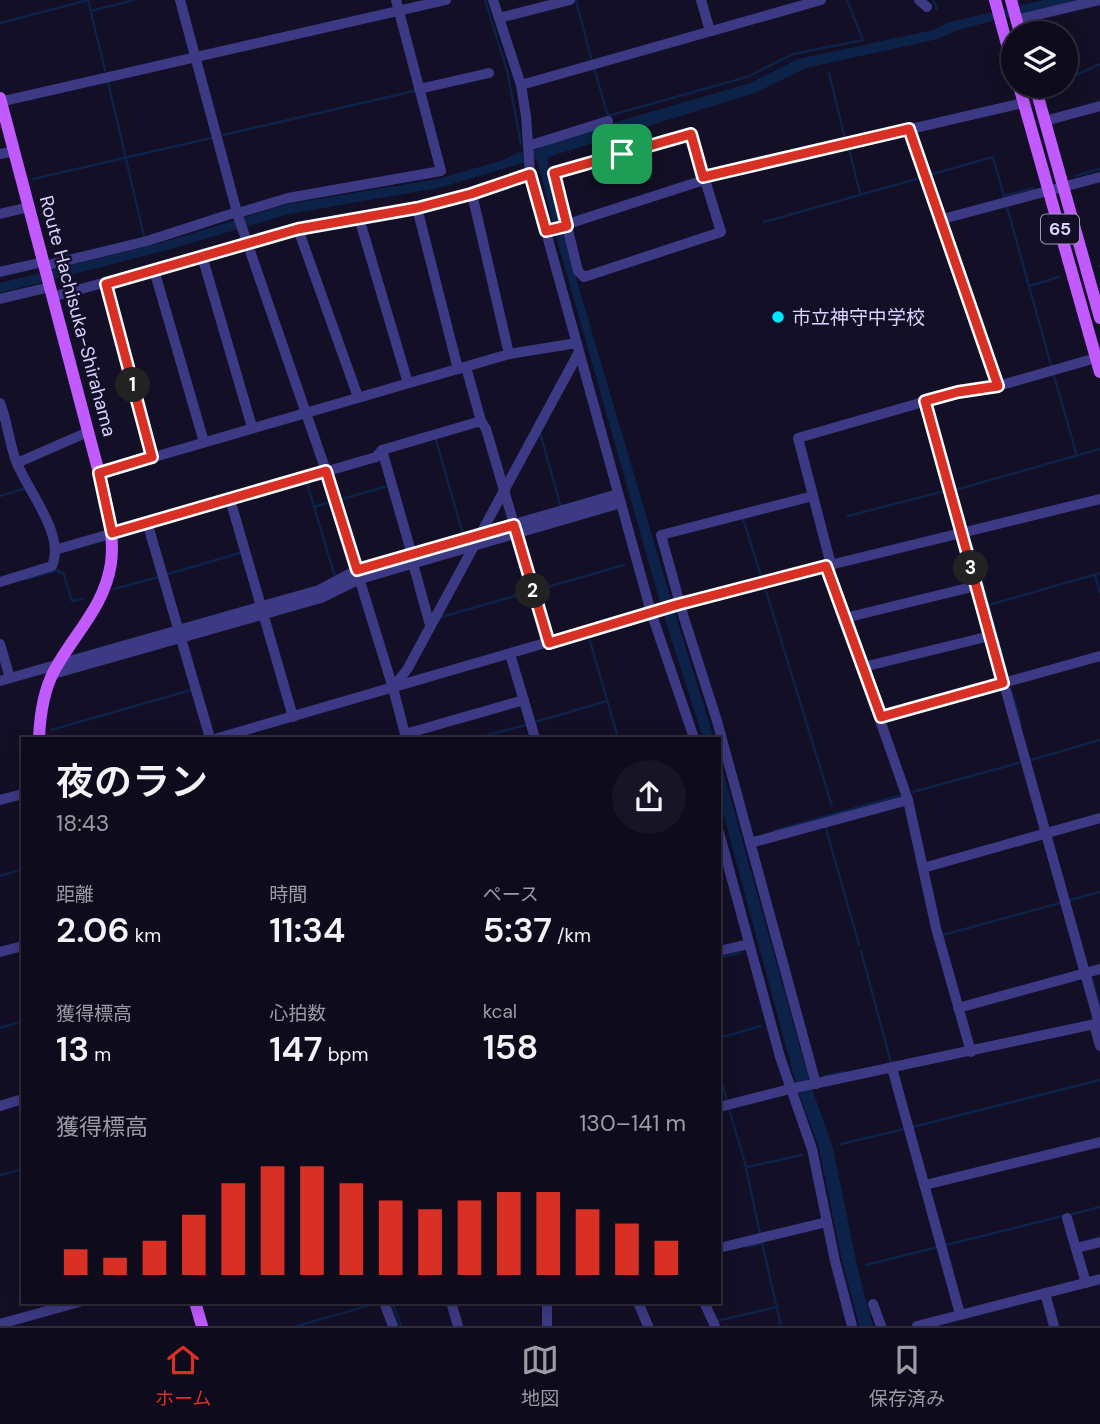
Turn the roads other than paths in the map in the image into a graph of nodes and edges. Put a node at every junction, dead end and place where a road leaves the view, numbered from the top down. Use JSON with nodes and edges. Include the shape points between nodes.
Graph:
{"nodes":[{"id":1,"x":180,"y":0,"type":"edge"},
{"id":2,"x":446,"y":0,"type":"edge"},
{"id":3,"x":493,"y":0,"type":"edge"},
{"id":4,"x":570,"y":0,"type":"edge"},
{"id":5,"x":701,"y":0,"type":"edge"},
{"id":6,"x":821,"y":0,"type":"edge"},
{"id":7,"x":1099,"y":0,"type":"edge"},
{"id":8,"x":397,"y":5,"type":"edge"},
{"id":9,"x":1015,"y":15,"type":"edge"},
{"id":10,"x":499,"y":18,"type":"junction"},
{"id":11,"x":710,"y":32,"type":"junction"},
{"id":12,"x":195,"y":57,"type":"junction"},
{"id":13,"x":489,"y":73,"type":"dead end"},
{"id":14,"x":521,"y":85,"type":"junction"},
{"id":15,"x":419,"y":89,"type":"junction"},
{"id":16,"x":1022,"y":98,"type":"edge"},
{"id":17,"x":1038,"y":98,"type":"edge"},
{"id":18,"x":0,"y":101,"type":"edge"},
{"id":19,"x":1023,"y":103,"type":"junction"},
{"id":20,"x":1100,"y":106,"type":"edge"},
{"id":21,"x":608,"y":121,"type":"dead end"},
{"id":22,"x":1045,"y":121,"type":"junction"},
{"id":23,"x":909,"y":129,"type":"junction"},
{"id":24,"x":528,"y":148,"type":"junction"},
{"id":25,"x":14,"y":151,"type":"junction"},
{"id":26,"x":0,"y":154,"type":"edge"},
{"id":27,"x":529,"y":169,"type":"junction"},
{"id":28,"x":1100,"y":177,"type":"edge"},
{"id":29,"x":703,"y":179,"type":"junction"},
{"id":30,"x":1063,"y":188,"type":"junction"},
{"id":31,"x":1049,"y":191,"type":"junction"},
{"id":32,"x":471,"y":194,"type":"junction"},
{"id":33,"x":29,"y":207,"type":"junction"},
{"id":34,"x":417,"y":208,"type":"junction"},
{"id":35,"x":238,"y":213,"type":"junction"},
{"id":36,"x":0,"y":214,"type":"edge"},
{"id":37,"x":359,"y":218,"type":"junction"},
{"id":38,"x":939,"y":220,"type":"junction"},
{"id":39,"x":566,"y":226,"type":"junction"},
{"id":40,"x":298,"y":229,"type":"junction"},
{"id":41,"x":548,"y":231,"type":"junction"},
{"id":42,"x":247,"y":243,"type":"junction"},
{"id":43,"x":202,"y":256,"type":"junction"},
{"id":44,"x":44,"y":266,"type":"junction"},
{"id":45,"x":154,"y":270,"type":"junction"},
{"id":46,"x":0,"y":272,"type":"edge"},
{"id":47,"x":106,"y":284,"type":"junction"},
{"id":48,"x":50,"y":290,"type":"junction"},
{"id":49,"x":0,"y":299,"type":"edge"},
{"id":50,"x":1100,"y":318,"type":"edge"},
{"id":51,"x":578,"y":347,"type":"junction"},
{"id":52,"x":509,"y":354,"type":"junction"},
{"id":53,"x":1096,"y":358,"type":"junction"},
{"id":54,"x":462,"y":368,"type":"junction"},
{"id":55,"x":1100,"y":372,"type":"edge"},
{"id":56,"x":408,"y":383,"type":"junction"},
{"id":57,"x":998,"y":386,"type":"junction"},
{"id":58,"x":358,"y":397,"type":"junction"},
{"id":59,"x":925,"y":401,"type":"junction"},
{"id":60,"x":0,"y":402,"type":"edge"},
{"id":61,"x":306,"y":411,"type":"junction"},
{"id":62,"x":481,"y":421,"type":"junction"},
{"id":63,"x":252,"y":427,"type":"junction"},
{"id":64,"x":88,"y":432,"type":"junction"},
{"id":65,"x":204,"y":442,"type":"junction"},
{"id":66,"x":382,"y":450,"type":"junction"},
{"id":67,"x":152,"y":457,"type":"junction"},
{"id":68,"x":17,"y":463,"type":"junction"},
{"id":69,"x":326,"y":471,"type":"junction"},
{"id":70,"x":99,"y":473,"type":"junction"},
{"id":71,"x":504,"y":491,"type":"junction"},
{"id":72,"x":813,"y":496,"type":"junction"},
{"id":73,"x":619,"y":498,"type":"junction"},
{"id":74,"x":230,"y":499,"type":"junction"},
{"id":75,"x":1100,"y":499,"type":"edge"},
{"id":76,"x":147,"y":523,"type":"junction"},
{"id":77,"x":515,"y":529,"type":"junction"},
{"id":78,"x":112,"y":533,"type":"junction"},
{"id":79,"x":962,"y":533,"type":"junction"},
{"id":80,"x":480,"y":534,"type":"junction"},
{"id":81,"x":474,"y":545,"type":"junction"},
{"id":82,"x":55,"y":550,"type":"junction"},
{"id":83,"x":412,"y":559,"type":"junction"},
{"id":84,"x":828,"y":565,"type":"junction"},
{"id":85,"x":358,"y":575,"type":"junction"},
{"id":86,"x":0,"y":582,"type":"edge"},
{"id":87,"x":976,"y":586,"type":"junction"},
{"id":88,"x":678,"y":606,"type":"junction"},
{"id":89,"x":262,"y":610,"type":"junction"},
{"id":90,"x":654,"y":611,"type":"junction"},
{"id":91,"x":845,"y":618,"type":"junction"},
{"id":92,"x":430,"y":625,"type":"junction"},
{"id":93,"x":182,"y":635,"type":"junction"},
{"id":94,"x":990,"y":636,"type":"junction"},
{"id":95,"x":549,"y":643,"type":"junction"},
{"id":96,"x":0,"y":644,"type":"edge"},
{"id":97,"x":510,"y":654,"type":"junction"},
{"id":98,"x":1100,"y":656,"type":"edge"},
{"id":99,"x":863,"y":667,"type":"junction"},
{"id":100,"x":56,"y":669,"type":"junction"},
{"id":101,"x":5,"y":679,"type":"edge"},
{"id":102,"x":1003,"y":683,"type":"junction"},
{"id":103,"x":393,"y":688,"type":"junction"},
{"id":104,"x":524,"y":700,"type":"junction"},
{"id":105,"x":293,"y":717,"type":"junction"},
{"id":106,"x":881,"y":717,"type":"junction"},
{"id":107,"x":405,"y":736,"type":"edge"},
{"id":108,"x":39,"y":737,"type":"edge"},
{"id":109,"x":210,"y":737,"type":"edge"},
{"id":110,"x":222,"y":737,"type":"edge"},
{"id":111,"x":535,"y":737,"type":"edge"},
{"id":112,"x":694,"y":737,"type":"edge"},
{"id":113,"x":21,"y":795,"type":"edge"},
{"id":114,"x":0,"y":800,"type":"edge"},
{"id":115,"x":908,"y":800,"type":"junction"},
{"id":116,"x":1100,"y":818,"type":"edge"},
{"id":117,"x":1045,"y":834,"type":"junction"},
{"id":118,"x":721,"y":839,"type":"edge"},
{"id":119,"x":750,"y":843,"type":"junction"},
{"id":120,"x":923,"y":868,"type":"junction"},
{"id":121,"x":750,"y":944,"type":"junction"},
{"id":122,"x":21,"y":947,"type":"edge"},
{"id":123,"x":721,"y":951,"type":"edge"},
{"id":124,"x":0,"y":952,"type":"edge"},
{"id":125,"x":1100,"y":969,"type":"edge"},
{"id":126,"x":1086,"y":973,"type":"junction"},
{"id":127,"x":958,"y":1008,"type":"junction"},
{"id":128,"x":1098,"y":1023,"type":"edge"},
{"id":129,"x":1100,"y":1046,"type":"edge"},
{"id":130,"x":971,"y":1052,"type":"junction"},
{"id":131,"x":892,"y":1068,"type":"junction"},
{"id":132,"x":815,"y":1084,"type":"junction"},
{"id":133,"x":793,"y":1088,"type":"junction"},
{"id":134,"x":21,"y":1100,"type":"edge"},
{"id":135,"x":0,"y":1106,"type":"edge"},
{"id":136,"x":721,"y":1106,"type":"edge"},
{"id":137,"x":1100,"y":1142,"type":"edge"},
{"id":138,"x":925,"y":1185,"type":"junction"},
{"id":139,"x":1068,"y":1218,"type":"dead end"},
{"id":140,"x":827,"y":1222,"type":"junction"},
{"id":141,"x":1100,"y":1242,"type":"edge"},
{"id":142,"x":721,"y":1248,"type":"edge"},
{"id":143,"x":1076,"y":1248,"type":"junction"},
{"id":144,"x":1100,"y":1279,"type":"edge"},
{"id":145,"x":1086,"y":1283,"type":"junction"},
{"id":146,"x":1045,"y":1293,"type":"junction"},
{"id":147,"x":72,"y":1304,"type":"edge"},
{"id":148,"x":196,"y":1304,"type":"edge"},
{"id":149,"x":385,"y":1304,"type":"edge"},
{"id":150,"x":452,"y":1304,"type":"edge"},
{"id":151,"x":547,"y":1304,"type":"edge"},
{"id":152,"x":639,"y":1304,"type":"edge"},
{"id":153,"x":705,"y":1304,"type":"edge"},
{"id":154,"x":873,"y":1304,"type":"dead end"},
{"id":155,"x":960,"y":1314,"type":"junction"},
{"id":156,"x":0,"y":1324,"type":"edge"},
{"id":157,"x":202,"y":1326,"type":"edge"},
{"id":158,"x":393,"y":1326,"type":"edge"},
{"id":159,"x":458,"y":1326,"type":"edge"},
{"id":160,"x":547,"y":1326,"type":"edge"},
{"id":161,"x":648,"y":1326,"type":"edge"},
{"id":162,"x":715,"y":1326,"type":"edge"},
{"id":163,"x":852,"y":1326,"type":"edge"},
{"id":164,"x":881,"y":1326,"type":"edge"},
{"id":165,"x":917,"y":1326,"type":"edge"},
{"id":166,"x":1054,"y":1326,"type":"edge"}],
"edges":[{"from":1,"to":12,"type":"street"},
{"from":2,"to":8,"type":"street"},
{"from":3,"to":10,"type":"street"},
{"from":4,"to":10,"type":"street"},
{"from":5,"to":11,"type":"street"},
{"from":6,"to":11,"type":"street"},
{"from":7,"to":9,"type":"street"},
{"from":8,"to":12,"type":"street"},
{"from":8,"to":15,"type":"street"},
{"from":10,"to":14,"type":"street"},
{"from":11,"to":14,"type":"street"},
{"from":12,"to":18,"type":"street"},
{"from":12,"to":35,"type":"street"},
{"from":13,"to":15,"type":"street"},
{"from":14,"to":24,"type":"street"},
{"from":15,"to":35,"type":"street","via":[[441,171],[288,198]]},
{"from":16,"to":19,"type":"main road","number":"65"},
{"from":17,"to":22,"type":"main road","number":"65"},
{"from":18,"to":25,"type":"main road","name":"Route Hachisuka-Shirahama"},
{"from":19,"to":23,"type":"street"},
{"from":19,"to":31,"type":"main road","number":"65"},
{"from":20,"to":22,"type":"street"},
{"from":21,"to":24,"type":"street"},
{"from":22,"to":30,"type":"main road","number":"65"},
{"from":23,"to":29,"type":"street"},
{"from":23,"to":38,"type":"street"},
{"from":24,"to":27,"type":"street"},
{"from":25,"to":26,"type":"street"},
{"from":25,"to":33,"type":"main road","name":"Route Hachisuka-Shirahama"},
{"from":27,"to":32,"type":"street"},
{"from":27,"to":41,"type":"street"},
{"from":28,"to":30,"type":"street"},
{"from":29,"to":39,"type":"street"},
{"from":29,"to":39,"type":"street","via":[[691,134],[554,173]]},
{"from":29,"to":39,"type":"street","via":[[721,232],[584,277]]},
{"from":30,"to":31,"type":"street"},
{"from":30,"to":50,"type":"main road","number":"65"},
{"from":31,"to":38,"type":"street"},
{"from":31,"to":53,"type":"main road","number":"65"},
{"from":32,"to":34,"type":"street"},
{"from":32,"to":52,"type":"street"},
{"from":33,"to":36,"type":"street"},
{"from":33,"to":44,"type":"main road","name":"Route Hachisuka-Shirahama"},
{"from":34,"to":37,"type":"street"},
{"from":34,"to":54,"type":"street"},
{"from":35,"to":42,"type":"street"},
{"from":35,"to":44,"type":"street"},
{"from":37,"to":40,"type":"street"},
{"from":37,"to":56,"type":"street"},
{"from":38,"to":57,"type":"street"},
{"from":39,"to":41,"type":"street"},
{"from":40,"to":42,"type":"street"},
{"from":40,"to":58,"type":"street"},
{"from":41,"to":51,"type":"street"},
{"from":42,"to":43,"type":"street"},
{"from":42,"to":61,"type":"street"},
{"from":43,"to":45,"type":"street"},
{"from":43,"to":63,"type":"street"},
{"from":44,"to":46,"type":"street"},
{"from":44,"to":48,"type":"main road","name":"Route Hachisuka-Shirahama"},
{"from":45,"to":47,"type":"street"},
{"from":45,"to":65,"type":"street"},
{"from":47,"to":48,"type":"street"},
{"from":47,"to":67,"type":"street"},
{"from":48,"to":49,"type":"street"},
{"from":48,"to":64,"type":"main road","name":"Route Hachisuka-Shirahama"},
{"from":51,"to":52,"type":"street"},
{"from":51,"to":71,"type":"street"},
{"from":51,"to":73,"type":"street"},
{"from":52,"to":54,"type":"street"},
{"from":53,"to":55,"type":"main road","number":"65"},
{"from":53,"to":57,"type":"street"},
{"from":54,"to":56,"type":"street"},
{"from":54,"to":62,"type":"street"},
{"from":56,"to":58,"type":"street"},
{"from":57,"to":59,"type":"street"},
{"from":58,"to":61,"type":"street"},
{"from":59,"to":72,"type":"street","via":[[798,438]]},
{"from":59,"to":79,"type":"street"},
{"from":60,"to":68,"type":"street"},
{"from":61,"to":63,"type":"street"},
{"from":61,"to":69,"type":"street"},
{"from":62,"to":66,"type":"street"},
{"from":62,"to":71,"type":"street"},
{"from":63,"to":65,"type":"street"},
{"from":64,"to":68,"type":"street"},
{"from":64,"to":70,"type":"main road","name":"Route Hachisuka-Shirahama"},
{"from":65,"to":67,"type":"street"},
{"from":66,"to":69,"type":"street","via":[[376,457]]},
{"from":66,"to":83,"type":"street"},
{"from":67,"to":70,"type":"street"},
{"from":68,"to":82,"type":"street","via":[[53,534]]},
{"from":69,"to":74,"type":"street"},
{"from":69,"to":85,"type":"street"},
{"from":70,"to":78,"type":"main road","name":"Route Hachisuka-Shirahama"},
{"from":71,"to":77,"type":"street"},
{"from":71,"to":80,"type":"street"},
{"from":72,"to":84,"type":"street"},
{"from":72,"to":88,"type":"street","via":[[661,535]]},
{"from":73,"to":77,"type":"street"},
{"from":73,"to":90,"type":"street"},
{"from":74,"to":76,"type":"street"},
{"from":74,"to":89,"type":"street"},
{"from":75,"to":79,"type":"street"},
{"from":76,"to":78,"type":"street"},
{"from":76,"to":93,"type":"street"},
{"from":77,"to":80,"type":"street"},
{"from":77,"to":81,"type":"street"},
{"from":77,"to":95,"type":"street"},
{"from":78,"to":82,"type":"street"},
{"from":78,"to":100,"type":"main road","name":"Route Hachisuka-Shirahama","via":[[111,564],[99,601]]},
{"from":79,"to":84,"type":"street"},
{"from":79,"to":87,"type":"street"},
{"from":80,"to":81,"type":"street"},
{"from":80,"to":83,"type":"street"},
{"from":81,"to":83,"type":"street"},
{"from":81,"to":92,"type":"street"},
{"from":82,"to":86,"type":"street","via":[[52,566]]},
{"from":83,"to":85,"type":"street"},
{"from":83,"to":92,"type":"street"},
{"from":84,"to":88,"type":"street"},
{"from":84,"to":91,"type":"street"},
{"from":85,"to":89,"type":"street"},
{"from":85,"to":103,"type":"street"},
{"from":87,"to":91,"type":"street"},
{"from":87,"to":94,"type":"street"},
{"from":88,"to":90,"type":"street"},
{"from":88,"to":119,"type":"street","via":[[718,721]]},
{"from":89,"to":93,"type":"street"},
{"from":89,"to":105,"type":"street"},
{"from":90,"to":95,"type":"street"},
{"from":90,"to":112,"type":"street"},
{"from":91,"to":99,"type":"street"},
{"from":92,"to":103,"type":"street"},
{"from":93,"to":100,"type":"street"},
{"from":93,"to":109,"type":"street"},
{"from":94,"to":99,"type":"street"},
{"from":94,"to":102,"type":"street"},
{"from":95,"to":97,"type":"street"},
{"from":96,"to":101,"type":"street"},
{"from":97,"to":103,"type":"street"},
{"from":97,"to":104,"type":"street"},
{"from":98,"to":102,"type":"street"},
{"from":99,"to":106,"type":"street"},
{"from":100,"to":101,"type":"street"},
{"from":100,"to":108,"type":"main road","name":"Route Hachisuka-Shirahama","via":[[41,709]]},
{"from":102,"to":106,"type":"street"},
{"from":102,"to":117,"type":"street"},
{"from":103,"to":105,"type":"street"},
{"from":103,"to":107,"type":"street"},
{"from":104,"to":107,"type":"street"},
{"from":104,"to":111,"type":"street"},
{"from":105,"to":110,"type":"street"},
{"from":106,"to":115,"type":"street"},
{"from":113,"to":114,"type":"street"},
{"from":115,"to":119,"type":"street"},
{"from":115,"to":120,"type":"street"},
{"from":116,"to":117,"type":"street"},
{"from":117,"to":120,"type":"street"},
{"from":117,"to":126,"type":"street"},
{"from":118,"to":121,"type":"street"},
{"from":119,"to":132,"type":"street"},
{"from":120,"to":127,"type":"street"},
{"from":121,"to":123,"type":"street"},
{"from":121,"to":133,"type":"street"},
{"from":122,"to":124,"type":"street"},
{"from":125,"to":126,"type":"street"},
{"from":126,"to":127,"type":"street"},
{"from":126,"to":128,"type":"street"},
{"from":127,"to":130,"type":"street"},
{"from":128,"to":129,"type":"street"},
{"from":128,"to":130,"type":"street"},
{"from":130,"to":131,"type":"street"},
{"from":131,"to":132,"type":"street"},
{"from":131,"to":138,"type":"street"},
{"from":132,"to":133,"type":"street"},
{"from":133,"to":136,"type":"street"},
{"from":133,"to":140,"type":"street"},
{"from":134,"to":135,"type":"street"},
{"from":137,"to":138,"type":"street"},
{"from":138,"to":155,"type":"street"},
{"from":139,"to":143,"type":"street"},
{"from":140,"to":142,"type":"street"},
{"from":140,"to":163,"type":"street"},
{"from":141,"to":143,"type":"street"},
{"from":143,"to":145,"type":"street"},
{"from":144,"to":145,"type":"street"},
{"from":145,"to":146,"type":"street"},
{"from":146,"to":155,"type":"street"},
{"from":146,"to":166,"type":"street"},
{"from":147,"to":156,"type":"street"},
{"from":148,"to":157,"type":"main road"},
{"from":149,"to":158,"type":"street"},
{"from":150,"to":159,"type":"street"},
{"from":151,"to":160,"type":"street"},
{"from":152,"to":161,"type":"street"},
{"from":153,"to":162,"type":"street"},
{"from":154,"to":164,"type":"street"},
{"from":155,"to":165,"type":"street"}]}
